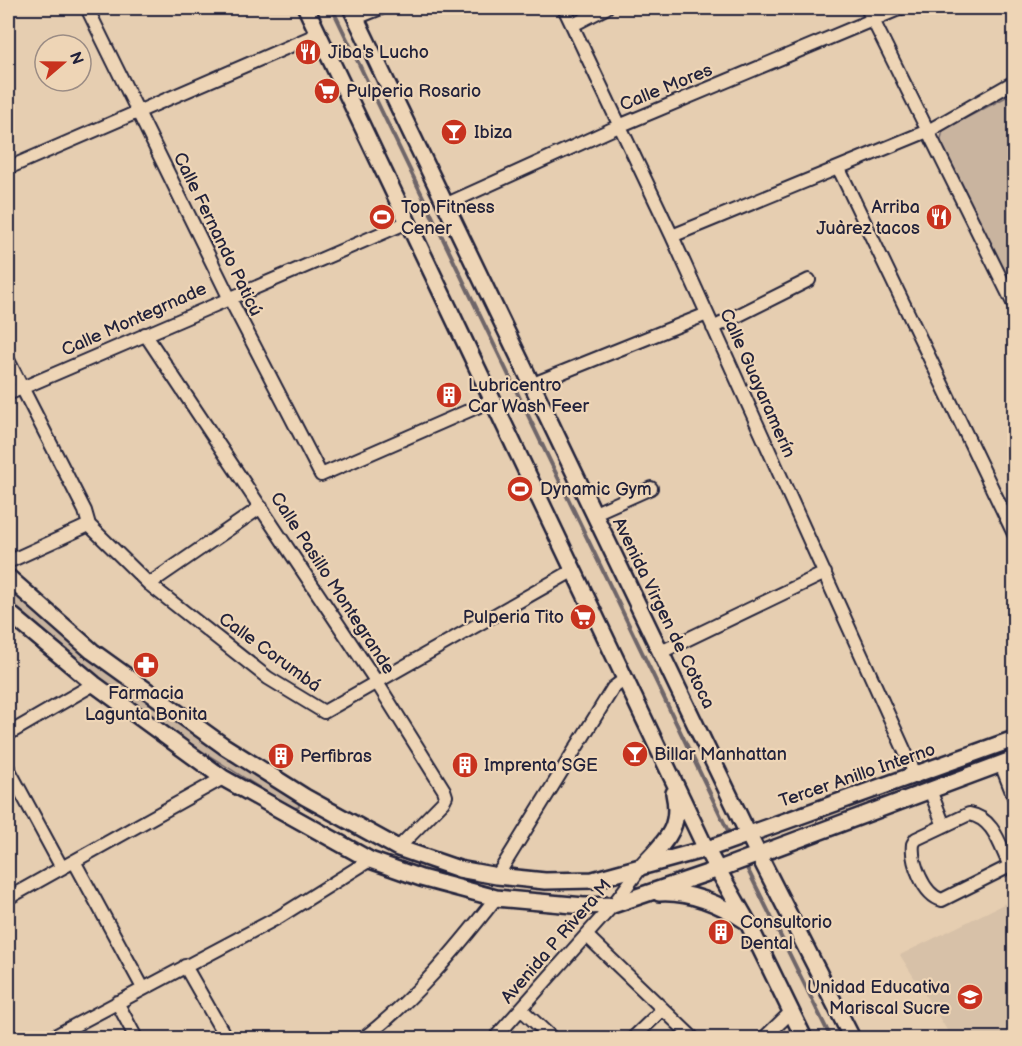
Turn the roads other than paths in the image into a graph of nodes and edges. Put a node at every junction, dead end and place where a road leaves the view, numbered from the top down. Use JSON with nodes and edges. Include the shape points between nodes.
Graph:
{"nodes":[{"id":1,"x":87,"y":8,"type":"edge"},
{"id":2,"x":306,"y":8,"type":"edge"},
{"id":3,"x":381,"y":8,"type":"edge"},
{"id":4,"x":565,"y":8,"type":"edge"},
{"id":5,"x":606,"y":8,"type":"edge"},
{"id":6,"x":867,"y":8,"type":"edge"},
{"id":7,"x":901,"y":8,"type":"edge"},
{"id":8,"x":353,"y":13,"type":"edge"},
{"id":9,"x":874,"y":21,"type":"junction"},
{"id":10,"x":573,"y":25,"type":"junction"},
{"id":11,"x":318,"y":34,"type":"junction"},
{"id":12,"x":1014,"y":82,"type":"edge"},
{"id":13,"x":137,"y":110,"type":"junction"},
{"id":14,"x":620,"y":126,"type":"junction"},
{"id":15,"x":930,"y":130,"type":"junction"},
{"id":16,"x":8,"y":168,"type":"edge"},
{"id":17,"x":839,"y":169,"type":"junction"},
{"id":18,"x":447,"y":204,"type":"junction"},
{"id":19,"x":408,"y":222,"type":"junction"},
{"id":20,"x":672,"y":236,"type":"junction"},
{"id":21,"x":809,"y":280,"type":"dead end"},
{"id":22,"x":229,"y":297,"type":"junction"},
{"id":23,"x":1014,"y":305,"type":"edge"},
{"id":24,"x":707,"y":314,"type":"junction"},
{"id":25,"x":713,"y":328,"type":"junction"},
{"id":26,"x":145,"y":334,"type":"junction"},
{"id":27,"x":8,"y":360,"type":"edge"},
{"id":28,"x":533,"y":384,"type":"junction"},
{"id":29,"x":21,"y":388,"type":"junction"},
{"id":30,"x":8,"y":394,"type":"edge"},
{"id":31,"x":493,"y":400,"type":"junction"},
{"id":32,"x":651,"y":488,"type":"dead end"},
{"id":33,"x":261,"y":507,"type":"junction"},
{"id":34,"x":595,"y":513,"type":"junction"},
{"id":35,"x":89,"y":525,"type":"junction"},
{"id":36,"x":1014,"y":534,"type":"edge"},
{"id":37,"x":8,"y":562,"type":"edge"},
{"id":38,"x":574,"y":570,"type":"junction"},
{"id":39,"x":825,"y":573,"type":"junction"},
{"id":40,"x":8,"y":577,"type":"edge"},
{"id":41,"x":149,"y":584,"type":"junction"},
{"id":42,"x":8,"y":612,"type":"edge"},
{"id":43,"x":661,"y":652,"type":"junction"},
{"id":44,"x":625,"y":679,"type":"junction"},
{"id":45,"x":376,"y":681,"type":"junction"},
{"id":46,"x":94,"y":684,"type":"junction"},
{"id":47,"x":8,"y":734,"type":"edge"},
{"id":48,"x":1014,"y":739,"type":"edge"},
{"id":49,"x":1014,"y":749,"type":"edge"},
{"id":50,"x":1008,"y":761,"type":"edge"},
{"id":51,"x":8,"y":768,"type":"edge"},
{"id":52,"x":670,"y":773,"type":"junction"},
{"id":53,"x":916,"y":776,"type":"junction"},
{"id":54,"x":223,"y":778,"type":"junction"},
{"id":55,"x":930,"y":790,"type":"junction"},
{"id":56,"x":305,"y":797,"type":"junction"},
{"id":57,"x":1014,"y":797,"type":"edge"},
{"id":58,"x":324,"y":807,"type":"junction"},
{"id":59,"x":294,"y":816,"type":"junction"},
{"id":60,"x":944,"y":826,"type":"junction"},
{"id":61,"x":312,"y":827,"type":"junction"},
{"id":62,"x":825,"y":829,"type":"junction"},
{"id":63,"x":746,"y":835,"type":"junction"},
{"id":64,"x":398,"y":848,"type":"junction"},
{"id":65,"x":709,"y":848,"type":"junction"},
{"id":66,"x":756,"y":855,"type":"junction"},
{"id":67,"x":370,"y":860,"type":"junction"},
{"id":68,"x":74,"y":861,"type":"junction"},
{"id":69,"x":643,"y":865,"type":"junction"},
{"id":70,"x":1012,"y":865,"type":"edge"},
{"id":71,"x":62,"y":868,"type":"junction"},
{"id":72,"x":721,"y":869,"type":"junction"},
{"id":73,"x":497,"y":876,"type":"junction"},
{"id":74,"x":647,"y":893,"type":"junction"},
{"id":75,"x":8,"y":898,"type":"edge"},
{"id":76,"x":496,"y":898,"type":"junction"},
{"id":77,"x":613,"y":905,"type":"junction"},
{"id":78,"x":747,"y":921,"type":"junction"},
{"id":79,"x":586,"y":935,"type":"junction"},
{"id":80,"x":185,"y":966,"type":"junction"},
{"id":81,"x":143,"y":988,"type":"junction"},
{"id":82,"x":117,"y":1002,"type":"junction"},
{"id":83,"x":522,"y":1010,"type":"junction"},
{"id":84,"x":662,"y":1010,"type":"junction"},
{"id":85,"x":792,"y":1012,"type":"junction"},
{"id":86,"x":51,"y":1038,"type":"edge"},
{"id":87,"x":136,"y":1038,"type":"edge"},
{"id":88,"x":226,"y":1038,"type":"edge"},
{"id":89,"x":364,"y":1038,"type":"edge"},
{"id":90,"x":495,"y":1038,"type":"edge"},
{"id":91,"x":552,"y":1038,"type":"edge"},
{"id":92,"x":633,"y":1038,"type":"edge"},
{"id":93,"x":693,"y":1038,"type":"edge"},
{"id":94,"x":764,"y":1038,"type":"edge"},
{"id":95,"x":804,"y":1038,"type":"edge"},
{"id":96,"x":852,"y":1038,"type":"edge"}],
"edges":[{"from":1,"to":13,"type":"street","name":"Calle Fernando Paticú"},
{"from":2,"to":11,"type":"main road"},
{"from":3,"to":8,"type":"street"},
{"from":4,"to":10,"type":"street","name":"Calle Guayaramerín"},
{"from":5,"to":10,"type":"street"},
{"from":6,"to":9,"type":"street"},
{"from":7,"to":9,"type":"street","name":"Calle Mores"},
{"from":8,"to":18,"type":"main road","name":"Avenida Virgen de Cotoca"},
{"from":9,"to":14,"type":"street","name":"Calle Mores"},
{"from":9,"to":15,"type":"street"},
{"from":10,"to":14,"type":"street","name":"Calle Guayaramerín"},
{"from":11,"to":13,"type":"street"},
{"from":11,"to":19,"type":"main road"},
{"from":12,"to":15,"type":"street"},
{"from":13,"to":16,"type":"street"},
{"from":13,"to":22,"type":"street","name":"Calle Fernando Paticú"},
{"from":14,"to":18,"type":"street","name":"Calle Mores"},
{"from":14,"to":20,"type":"street","name":"Calle Guayaramerín"},
{"from":15,"to":17,"type":"street"},
{"from":15,"to":23,"type":"street"},
{"from":17,"to":20,"type":"street"},
{"from":17,"to":36,"type":"street"},
{"from":18,"to":28,"type":"main road","name":"Avenida Virgen de Cotoca"},
{"from":19,"to":22,"type":"street","name":"Calle Montegrnade"},
{"from":19,"to":31,"type":"main road"},
{"from":20,"to":24,"type":"street","name":"Calle Guayaramerín"},
{"from":21,"to":25,"type":"street"},
{"from":22,"to":26,"type":"street","name":"Calle Montegrnade"},
{"from":22,"to":31,"type":"street","name":"Calle Fernando Paticú","via":[[321,475]]},
{"from":24,"to":25,"type":"street","name":"Calle Guayaramerín"},
{"from":24,"to":28,"type":"street"},
{"from":25,"to":39,"type":"street","name":"Calle Guayaramerín"},
{"from":26,"to":29,"type":"street","name":"Calle Montegrnade"},
{"from":26,"to":33,"type":"street","name":"Calle Pasillo Montegrande"},
{"from":27,"to":29,"type":"street","name":"Calle Corumbá"},
{"from":28,"to":34,"type":"main road","name":"Avenida Virgen de Cotoca"},
{"from":29,"to":30,"type":"street","name":"Calle Montegrnade"},
{"from":29,"to":35,"type":"street","name":"Calle Corumbá"},
{"from":31,"to":38,"type":"main road"},
{"from":32,"to":34,"type":"street"},
{"from":33,"to":41,"type":"street"},
{"from":33,"to":45,"type":"street","name":"Calle Pasillo Montegrande"},
{"from":34,"to":43,"type":"main road","name":"Avenida Virgen de Cotoca"},
{"from":35,"to":37,"type":"street"},
{"from":35,"to":41,"type":"street","name":"Calle Corumbá"},
{"from":38,"to":44,"type":"main road"},
{"from":38,"to":45,"type":"street","name":"Calle Corumbá"},
{"from":39,"to":43,"type":"street"},
{"from":39,"to":53,"type":"street","name":"Calle Guayaramerín"},
{"from":40,"to":56,"type":"main road","name":"Tercer Anillo Interno","via":[[92,651],[224,746]]},
{"from":41,"to":45,"type":"street","name":"Calle Corumbá","via":[[268,678],[324,712]]},
{"from":42,"to":46,"type":"main road","name":"Tercer Anillo Interno"},
{"from":43,"to":63,"type":"main road","name":"Avenida Virgen de Cotoca"},
{"from":44,"to":52,"type":"main road"},
{"from":44,"to":73,"type":"street","via":[[613,688]]},
{"from":45,"to":64,"type":"street","name":"Calle Pasillo Montegrande","via":[[446,796]]},
{"from":46,"to":47,"type":"street"},
{"from":46,"to":54,"type":"main road","name":"Tercer Anillo Interno"},
{"from":48,"to":53,"type":"main road","name":"Tercer Anillo Interno"},
{"from":49,"to":50,"type":"main road","via":[[1002,755]]},
{"from":50,"to":55,"type":"main road","name":"Tercer Anillo Interno"},
{"from":50,"to":57,"type":"street"},
{"from":51,"to":71,"type":"street"},
{"from":52,"to":65,"type":"main road"},
{"from":52,"to":69,"type":"main road","via":[[676,823]]},
{"from":53,"to":62,"type":"main road","via":[[913,787],[847,812]]},
{"from":53,"to":63,"type":"main road","name":"Tercer Anillo Interno"},
{"from":54,"to":59,"type":"main road","name":"Tercer Anillo Interno"},
{"from":54,"to":68,"type":"street"},
{"from":55,"to":60,"type":"street"},
{"from":55,"to":62,"type":"main road","name":"Tercer Anillo Interno"},
{"from":56,"to":58,"type":"main road","name":"Tercer Anillo Interno"},
{"from":56,"to":59,"type":"main road","via":[[303,809]]},
{"from":58,"to":61,"type":"main road","via":[[313,814]]},
{"from":58,"to":64,"type":"main road","name":"Tercer Anillo Interno"},
{"from":59,"to":61,"type":"main road","name":"Tercer Anillo Interno"},
{"from":60,"to":70,"type":"street","via":[[969,814],[979,815],[989,823]]},
{"from":60,"to":70,"type":"street","via":[[913,844],[920,877],[935,898],[942,900]]},
{"from":61,"to":67,"type":"main road","name":"Tercer Anillo Interno"},
{"from":62,"to":66,"type":"main road","name":"Tercer Anillo Interno"},
{"from":63,"to":65,"type":"main road","name":"Tercer Anillo Interno"},
{"from":63,"to":66,"type":"main road","name":"Avenida Virgen de Cotoca"},
{"from":64,"to":73,"type":"main road","name":"Tercer Anillo Interno","via":[[449,866]]},
{"from":65,"to":69,"type":"main road","name":"Tercer Anillo Interno"},
{"from":65,"to":72,"type":"main road"},
{"from":66,"to":72,"type":"main road","name":"Tercer Anillo Interno"},
{"from":66,"to":96,"type":"main road","name":"Avenida Virgen de Cotoca"},
{"from":67,"to":76,"type":"main road","name":"Tercer Anillo Interno"},
{"from":67,"to":80,"type":"street","via":[[279,917]]},
{"from":68,"to":71,"type":"street"},
{"from":68,"to":81,"type":"street"},
{"from":69,"to":73,"type":"main road","name":"Tercer Anillo Interno","via":[[593,880]]},
{"from":69,"to":77,"type":"street","name":"Avenida P Rivera M"},
{"from":71,"to":75,"type":"street"},
{"from":72,"to":74,"type":"main road","name":"Tercer Anillo Interno"},
{"from":72,"to":78,"type":"main road"},
{"from":74,"to":77,"type":"main road","name":"Tercer Anillo Interno"},
{"from":74,"to":78,"type":"main road","via":[[699,897]]},
{"from":76,"to":77,"type":"main road","name":"Tercer Anillo Interno"},
{"from":76,"to":89,"type":"street","via":[[442,967],[395,1014]]},
{"from":77,"to":79,"type":"street","name":"Avenida P Rivera M"},
{"from":78,"to":85,"type":"main road"},
{"from":79,"to":83,"type":"street","name":"Avenida P Rivera M"},
{"from":79,"to":84,"type":"street"},
{"from":80,"to":81,"type":"street"},
{"from":80,"to":88,"type":"street"},
{"from":81,"to":82,"type":"street"},
{"from":82,"to":86,"type":"street"},
{"from":82,"to":87,"type":"street"},
{"from":83,"to":90,"type":"street","name":"Avenida P Rivera M"},
{"from":83,"to":91,"type":"street"},
{"from":84,"to":92,"type":"street"},
{"from":84,"to":93,"type":"street"},
{"from":85,"to":94,"type":"street"},
{"from":85,"to":95,"type":"main road"}]}
